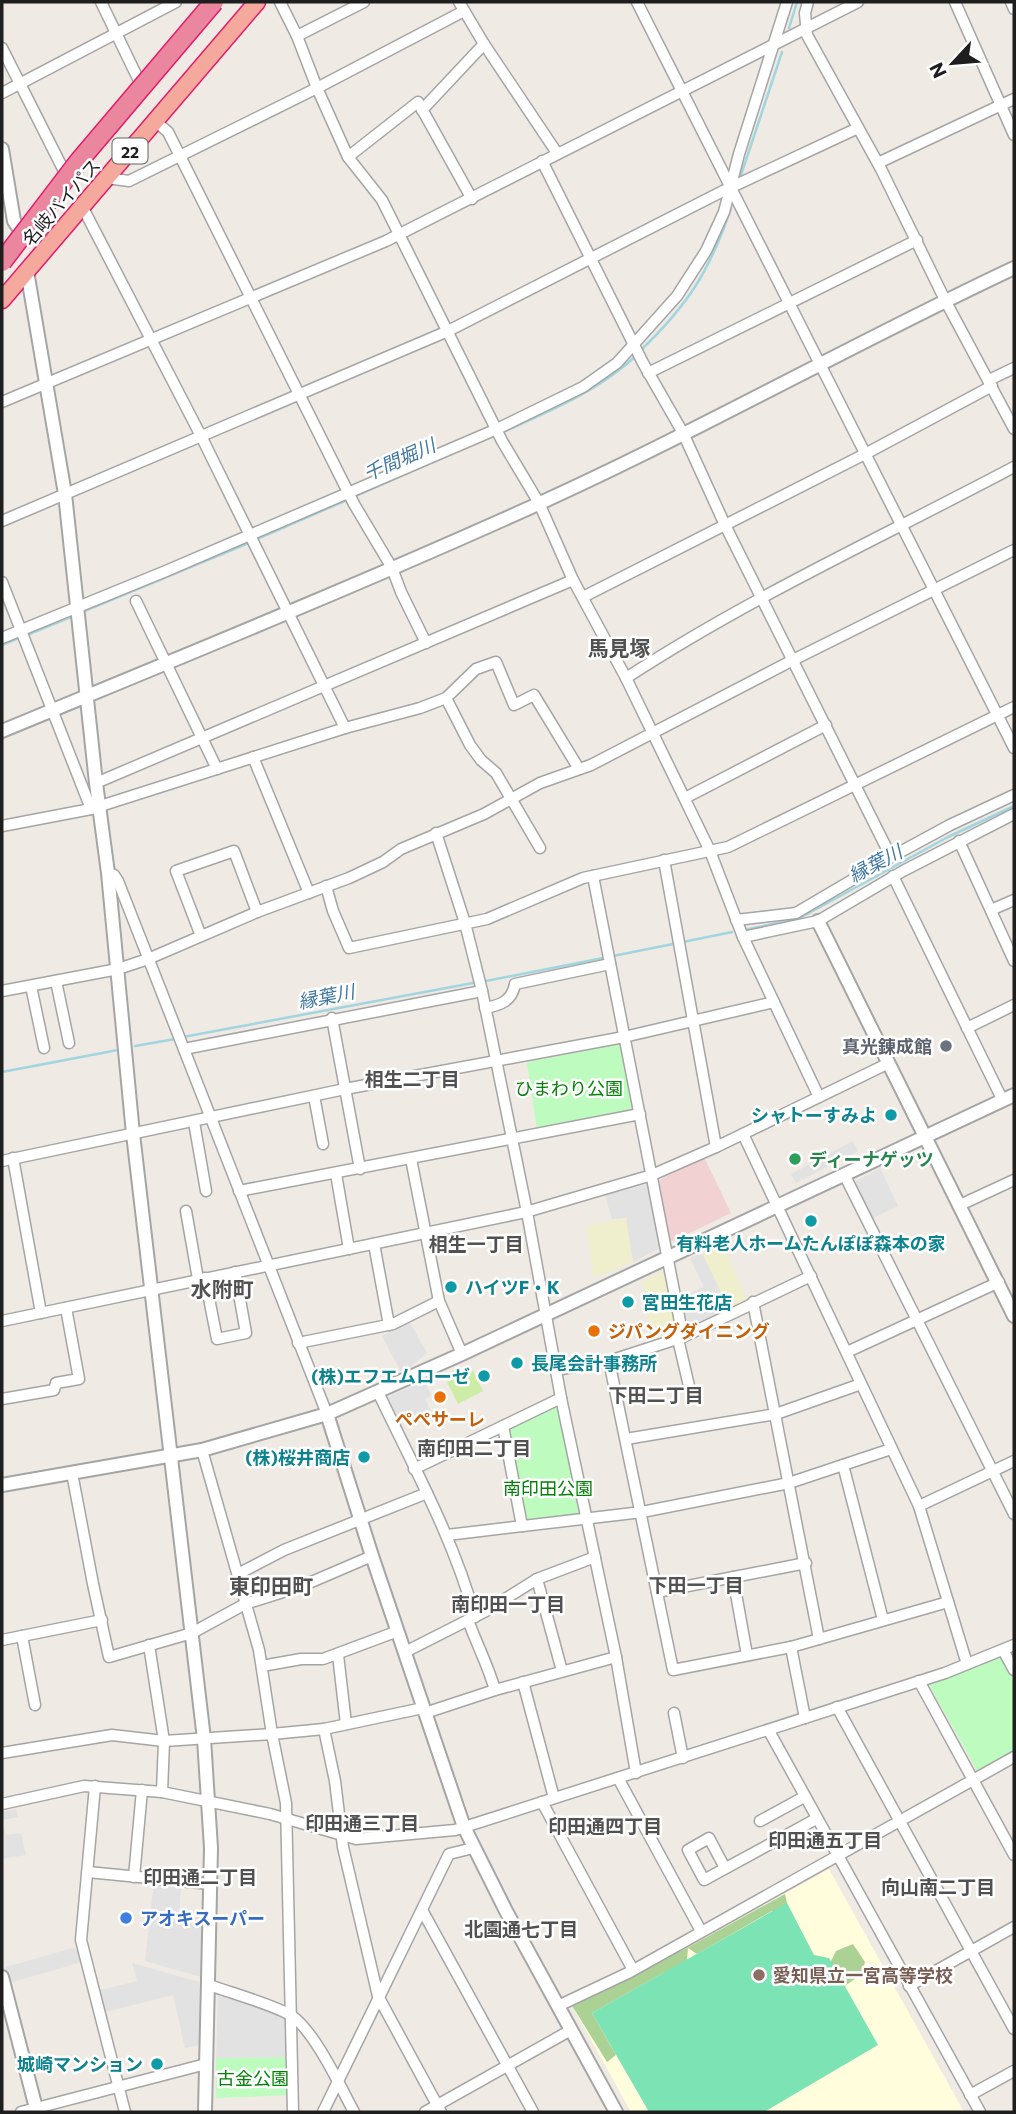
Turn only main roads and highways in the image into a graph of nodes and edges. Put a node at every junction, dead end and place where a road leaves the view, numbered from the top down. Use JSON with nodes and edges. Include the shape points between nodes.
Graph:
{"nodes":[{"id":1,"x":216,"y":2,"type":"edge"},
{"id":2,"x":257,"y":2,"type":"edge"},
{"id":3,"x":2,"y":257,"type":"edge"},
{"id":4,"x":2,"y":300,"type":"edge"}],
"edges":[{"from":1,"to":3,"type":"highway","name":"名岐バイパス","number":"22"},
{"from":1,"to":3,"type":"highway","bridge":true},
{"from":2,"to":4,"type":"highway","name":"名岐バイパス","number":"22"}]}
